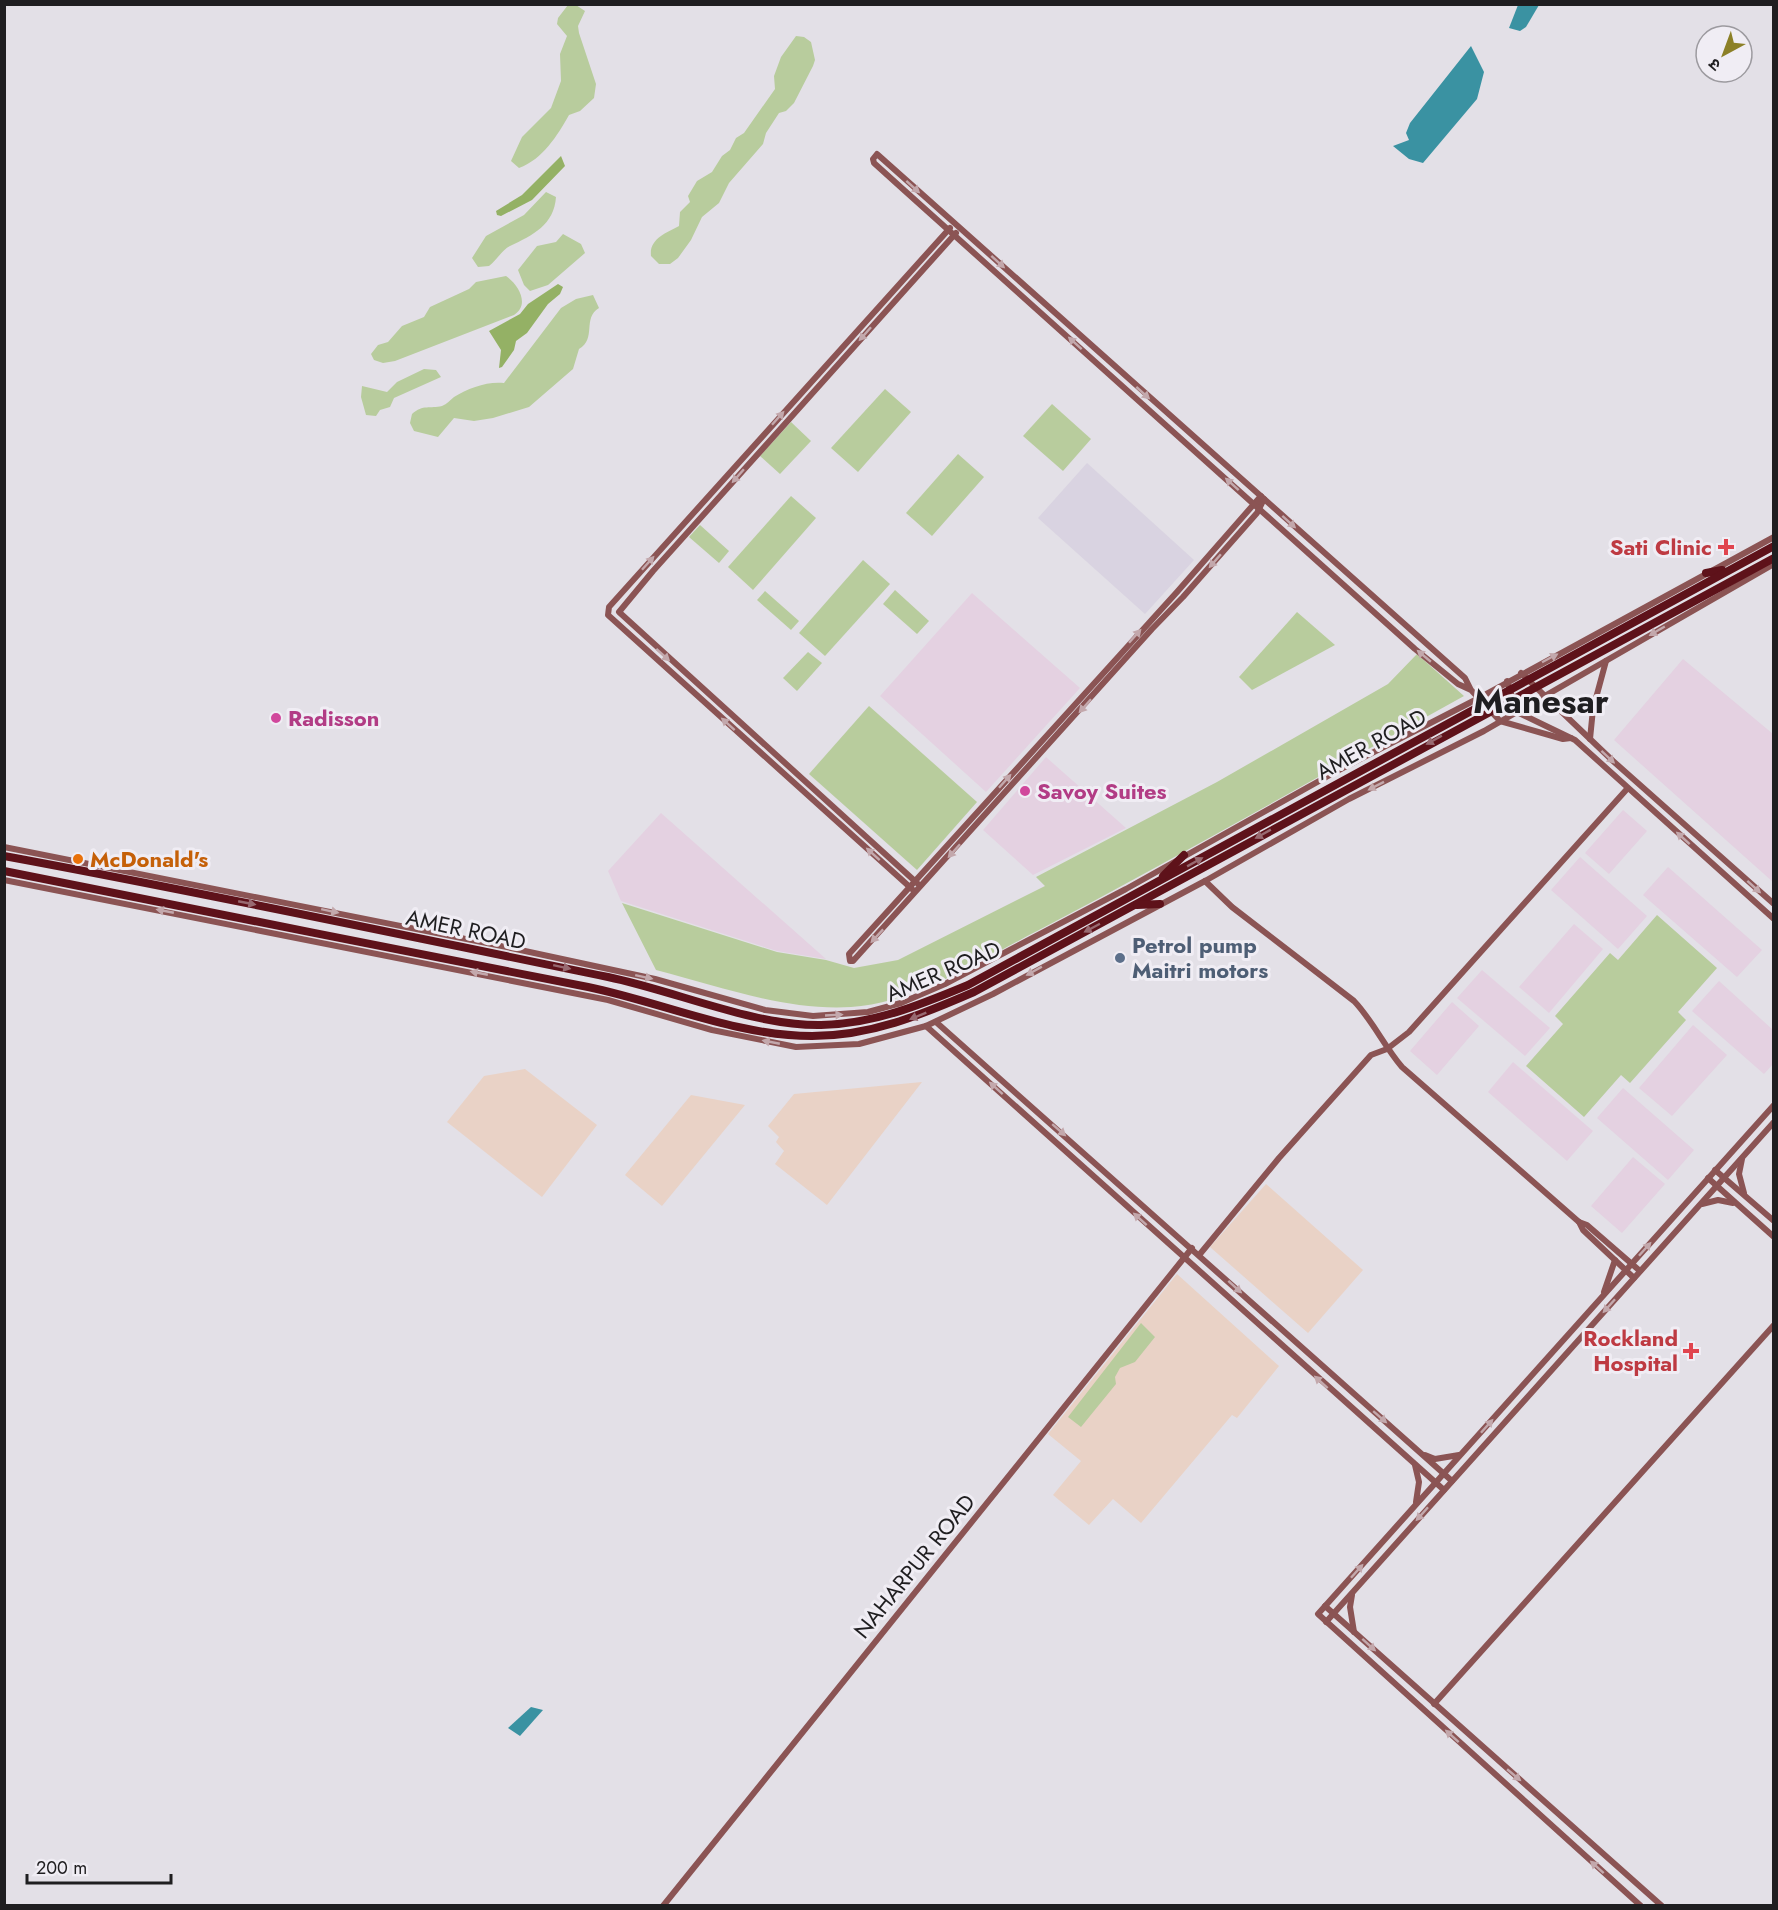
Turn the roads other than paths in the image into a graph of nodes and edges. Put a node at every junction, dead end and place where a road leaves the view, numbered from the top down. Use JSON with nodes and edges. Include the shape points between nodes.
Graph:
{"nodes":[{"id":1,"x":955,"y":223,"type":"junction"},
{"id":2,"x":961,"y":228,"type":"junction"},
{"id":3,"x":948,"y":230,"type":"junction"},
{"id":4,"x":954,"y":236,"type":"junction"},
{"id":5,"x":1263,"y":497,"type":"junction"},
{"id":6,"x":1257,"y":506,"type":"junction"},
{"id":7,"x":1773,"y":537,"type":"edge"},
{"id":8,"x":1773,"y":546,"type":"edge"},
{"id":9,"x":1773,"y":558,"type":"edge"},
{"id":10,"x":1773,"y":564,"type":"edge"},
{"id":11,"x":1730,"y":569,"type":"junction"},
{"id":12,"x":1752,"y":571,"type":"junction"},
{"id":13,"x":1706,"y":573,"type":"junction"},
{"id":14,"x":1744,"y":581,"type":"junction"},
{"id":15,"x":1606,"y":661,"type":"junction"},
{"id":16,"x":1521,"y":673,"type":"junction"},
{"id":17,"x":1507,"y":681,"type":"junction"},
{"id":18,"x":1471,"y":690,"type":"junction"},
{"id":19,"x":1545,"y":697,"type":"junction"},
{"id":20,"x":1479,"y":702,"type":"junction"},
{"id":21,"x":1516,"y":712,"type":"junction"},
{"id":22,"x":1500,"y":721,"type":"junction"},
{"id":23,"x":1571,"y":738,"type":"junction"},
{"id":24,"x":1590,"y":740,"type":"junction"},
{"id":25,"x":1627,"y":789,"type":"junction"},
{"id":26,"x":4,"y":847,"type":"edge"},
{"id":27,"x":1184,"y":855,"type":"junction"},
{"id":28,"x":4,"y":856,"type":"edge"},
{"id":29,"x":36,"y":858,"type":"junction"},
{"id":30,"x":4,"y":871,"type":"edge"},
{"id":31,"x":4,"y":880,"type":"edge"},
{"id":32,"x":1205,"y":880,"type":"junction"},
{"id":33,"x":915,"y":881,"type":"junction"},
{"id":34,"x":1156,"y":883,"type":"junction"},
{"id":35,"x":910,"y":887,"type":"junction"},
{"id":36,"x":922,"y":887,"type":"junction"},
{"id":37,"x":916,"y":893,"type":"junction"},
{"id":38,"x":1160,"y":904,"type":"junction"},
{"id":39,"x":1773,"y":904,"type":"edge"},
{"id":40,"x":1133,"y":905,"type":"junction"},
{"id":41,"x":252,"y":919,"type":"junction"},
{"id":42,"x":1773,"y":919,"type":"edge"},
{"id":43,"x":249,"y":928,"type":"junction"},
{"id":44,"x":301,"y":929,"type":"junction"},
{"id":45,"x":297,"y":938,"type":"junction"},
{"id":46,"x":394,"y":952,"type":"junction"},
{"id":47,"x":545,"y":983,"type":"junction"},
{"id":48,"x":666,"y":987,"type":"junction"},
{"id":49,"x":687,"y":1012,"type":"junction"},
{"id":50,"x":684,"y":1022,"type":"junction"},
{"id":51,"x":936,"y":1022,"type":"junction"},
{"id":52,"x":926,"y":1026,"type":"junction"},
{"id":53,"x":1387,"y":1049,"type":"junction"},
{"id":54,"x":1773,"y":1105,"type":"edge"},
{"id":55,"x":1773,"y":1122,"type":"edge"},
{"id":56,"x":1743,"y":1156,"type":"junction"},
{"id":57,"x":1715,"y":1170,"type":"junction"},
{"id":58,"x":1724,"y":1177,"type":"junction"},
{"id":59,"x":1708,"y":1178,"type":"junction"},
{"id":60,"x":1717,"y":1185,"type":"junction"},
{"id":61,"x":1746,"y":1196,"type":"junction"},
{"id":62,"x":1737,"y":1204,"type":"junction"},
{"id":63,"x":1697,"y":1207,"type":"junction"},
{"id":64,"x":1773,"y":1221,"type":"edge"},
{"id":65,"x":1579,"y":1222,"type":"junction"},
{"id":66,"x":1773,"y":1237,"type":"edge"},
{"id":67,"x":1192,"y":1248,"type":"junction"},
{"id":68,"x":1200,"y":1254,"type":"junction"},
{"id":69,"x":1184,"y":1258,"type":"junction"},
{"id":70,"x":1615,"y":1260,"type":"junction"},
{"id":71,"x":1632,"y":1264,"type":"junction"},
{"id":72,"x":1626,"y":1271,"type":"junction"},
{"id":73,"x":1640,"y":1271,"type":"junction"},
{"id":74,"x":1634,"y":1278,"type":"junction"},
{"id":75,"x":1601,"y":1298,"type":"junction"},
{"id":76,"x":1773,"y":1325,"type":"edge"},
{"id":77,"x":1422,"y":1454,"type":"junction"},
{"id":78,"x":1462,"y":1454,"type":"junction"},
{"id":79,"x":1414,"y":1463,"type":"junction"},
{"id":80,"x":1443,"y":1474,"type":"junction"},
{"id":81,"x":1452,"y":1481,"type":"junction"},
{"id":82,"x":1436,"y":1483,"type":"junction"},
{"id":83,"x":1444,"y":1490,"type":"junction"},
{"id":84,"x":1415,"y":1506,"type":"junction"},
{"id":85,"x":1353,"y":1591,"type":"junction"},
{"id":86,"x":1325,"y":1606,"type":"junction"},
{"id":87,"x":1333,"y":1614,"type":"junction"},
{"id":88,"x":1326,"y":1622,"type":"junction"},
{"id":89,"x":1354,"y":1632,"type":"junction"},
{"id":90,"x":1434,"y":1704,"type":"junction"},
{"id":91,"x":663,"y":1905,"type":"edge"},
{"id":92,"x":1641,"y":1905,"type":"edge"},
{"id":93,"x":1662,"y":1905,"type":"edge"}],
"edges":[{"from":1,"to":2,"type":"street"},
{"from":1,"to":3,"type":"street"},
{"from":3,"to":1,"type":"street","one_way":true,"via":[[874,163],[877,154]]},
{"from":2,"to":4,"type":"street"},
{"from":2,"to":5,"type":"street","one_way":true},
{"from":3,"to":4,"type":"street"},
{"from":35,"to":3,"type":"street","one_way":true,"via":[[608,615],[609,607]]},
{"from":6,"to":4,"type":"street","one_way":true},
{"from":4,"to":33,"type":"street","one_way":true,"via":[[619,612]]},
{"from":5,"to":6,"type":"street"},
{"from":5,"to":18,"type":"street","one_way":true,"via":[[1465,678]]},
{"from":18,"to":6,"type":"street","one_way":true,"via":[[1415,649]]},
{"from":33,"to":6,"type":"street","one_way":true},
{"from":6,"to":36,"type":"street","one_way":true,"via":[[1183,597]]},
{"from":7,"to":13,"type":"street"},
{"from":8,"to":11,"type":"highway","name":"AMER ROAD"},
{"from":9,"to":12,"type":"highway","name":"AMER ROAD"},
{"from":10,"to":14,"type":"street"},
{"from":11,"to":13,"type":"highway"},
{"from":11,"to":20,"type":"highway","name":"AMER ROAD"},
{"from":12,"to":14,"type":"highway"},
{"from":12,"to":40,"type":"highway","name":"AMER ROAD","one_way":true},
{"from":16,"to":13,"type":"street","one_way":true},
{"from":14,"to":15,"type":"street","one_way":true},
{"from":15,"to":19,"type":"street"},
{"from":15,"to":24,"type":"street","via":[[1593,709]]},
{"from":16,"to":17,"type":"street"},
{"from":16,"to":19,"type":"street"},
{"from":17,"to":20,"type":"street"},
{"from":17,"to":21,"type":"street"},
{"from":18,"to":20,"type":"street"},
{"from":19,"to":21,"type":"street"},
{"from":19,"to":24,"type":"street"},
{"from":20,"to":22,"type":"street"},
{"from":20,"to":27,"type":"street","via":[[1337,771]]},
{"from":34,"to":20,"type":"highway","name":"AMER ROAD","one_way":true},
{"from":21,"to":22,"type":"street"},
{"from":21,"to":23,"type":"street"},
{"from":22,"to":23,"type":"street"},
{"from":22,"to":32,"type":"street","one_way":true},
{"from":23,"to":25,"type":"street"},
{"from":24,"to":39,"type":"street","one_way":true},
{"from":42,"to":25,"type":"street","one_way":true},
{"from":25,"to":53,"type":"street","via":[[1409,1032]]},
{"from":26,"to":29,"type":"street"},
{"from":27,"to":34,"type":"highway"},
{"from":48,"to":27,"type":"street","one_way":true,"via":[[793,1015],[835,1016],[888,1007],[945,984]]},
{"from":28,"to":29,"type":"highway","name":"AMER ROAD"},
{"from":29,"to":48,"type":"highway","name":"AMER ROAD","one_way":true},
{"from":30,"to":41,"type":"highway","name":"AMER ROAD"},
{"from":43,"to":31,"type":"street","one_way":true},
{"from":32,"to":38,"type":"street"},
{"from":32,"to":53,"type":"street","via":[[1232,908],[1354,1001],[1368,1015]]},
{"from":33,"to":35,"type":"street"},
{"from":33,"to":36,"type":"street"},
{"from":34,"to":48,"type":"highway","name":"AMER ROAD","via":[[968,985],[872,1019],[819,1025],[776,1021]]},
{"from":35,"to":37,"type":"street"},
{"from":37,"to":35,"type":"street","one_way":true,"via":[[850,962],[849,954]]},
{"from":36,"to":37,"type":"street"},
{"from":38,"to":40,"type":"highway"},
{"from":38,"to":51,"type":"street","one_way":true},
{"from":40,"to":49,"type":"highway","name":"AMER ROAD","one_way":true,"via":[[974,992],[914,1018],[879,1028],[810,1036],[741,1026]]},
{"from":41,"to":43,"type":"highway"},
{"from":41,"to":44,"type":"highway","name":"AMER ROAD"},
{"from":43,"to":45,"type":"street"},
{"from":44,"to":45,"type":"highway"},
{"from":44,"to":46,"type":"highway","name":"AMER ROAD"},
{"from":45,"to":46,"type":"street"},
{"from":47,"to":46,"type":"highway","name":"AMER ROAD","one_way":true},
{"from":47,"to":49,"type":"highway","name":"AMER ROAD","via":[[622,994]]},
{"from":47,"to":50,"type":"street"},
{"from":49,"to":50,"type":"highway"},
{"from":52,"to":50,"type":"street","one_way":true,"via":[[859,1044],[796,1047]]},
{"from":51,"to":52,"type":"street"},
{"from":51,"to":67,"type":"street","one_way":true},
{"from":69,"to":52,"type":"street","one_way":true},
{"from":53,"to":65,"type":"street","via":[[1402,1067]]},
{"from":53,"to":68,"type":"street","via":[[1371,1055]]},
{"from":54,"to":57,"type":"street"},
{"from":55,"to":56,"type":"street"},
{"from":56,"to":58,"type":"street"},
{"from":56,"to":61,"type":"street","via":[[1739,1174]]},
{"from":57,"to":58,"type":"street"},
{"from":57,"to":59,"type":"street"},
{"from":58,"to":60,"type":"street"},
{"from":58,"to":61,"type":"street"},
{"from":59,"to":60,"type":"street"},
{"from":71,"to":59,"type":"street","one_way":true},
{"from":60,"to":62,"type":"street"},
{"from":60,"to":63,"type":"street"},
{"from":61,"to":64,"type":"street"},
{"from":62,"to":63,"type":"street","via":[[1711,1200]]},
{"from":62,"to":66,"type":"street"},
{"from":63,"to":73,"type":"street"},
{"from":65,"to":70,"type":"street"},
{"from":65,"to":71,"type":"street"},
{"from":67,"to":68,"type":"street"},
{"from":67,"to":69,"type":"street","name":"NAHARPUR ROAD"},
{"from":68,"to":77,"type":"street","one_way":true},
{"from":79,"to":69,"type":"street","one_way":true},
{"from":69,"to":91,"type":"street","name":"NAHARPUR ROAD"},
{"from":70,"to":72,"type":"street"},
{"from":70,"to":75,"type":"street"},
{"from":71,"to":72,"type":"street"},
{"from":71,"to":73,"type":"street"},
{"from":72,"to":74,"type":"street"},
{"from":72,"to":75,"type":"street"},
{"from":73,"to":74,"type":"street"},
{"from":74,"to":81,"type":"street","one_way":true},
{"from":78,"to":75,"type":"street","one_way":true},
{"from":76,"to":90,"type":"street"},
{"from":77,"to":78,"type":"street","via":[[1435,1459]]},
{"from":77,"to":80,"type":"street"},
{"from":78,"to":80,"type":"street"},
{"from":79,"to":82,"type":"street"},
{"from":79,"to":84,"type":"street","via":[[1419,1482]]},
{"from":80,"to":81,"type":"street"},
{"from":80,"to":82,"type":"street"},
{"from":81,"to":83,"type":"street"},
{"from":82,"to":83,"type":"street"},
{"from":82,"to":84,"type":"street"},
{"from":83,"to":85,"type":"street","one_way":true},
{"from":86,"to":84,"type":"street","one_way":true},
{"from":85,"to":87,"type":"street"},
{"from":85,"to":89,"type":"street","via":[[1350,1607]]},
{"from":86,"to":87,"type":"street"},
{"from":86,"to":88,"type":"street","via":[[1317,1614]]},
{"from":87,"to":88,"type":"street"},
{"from":87,"to":89,"type":"street"},
{"from":92,"to":88,"type":"street","one_way":true},
{"from":89,"to":90,"type":"street","one_way":true},
{"from":90,"to":93,"type":"street","one_way":true}]}
